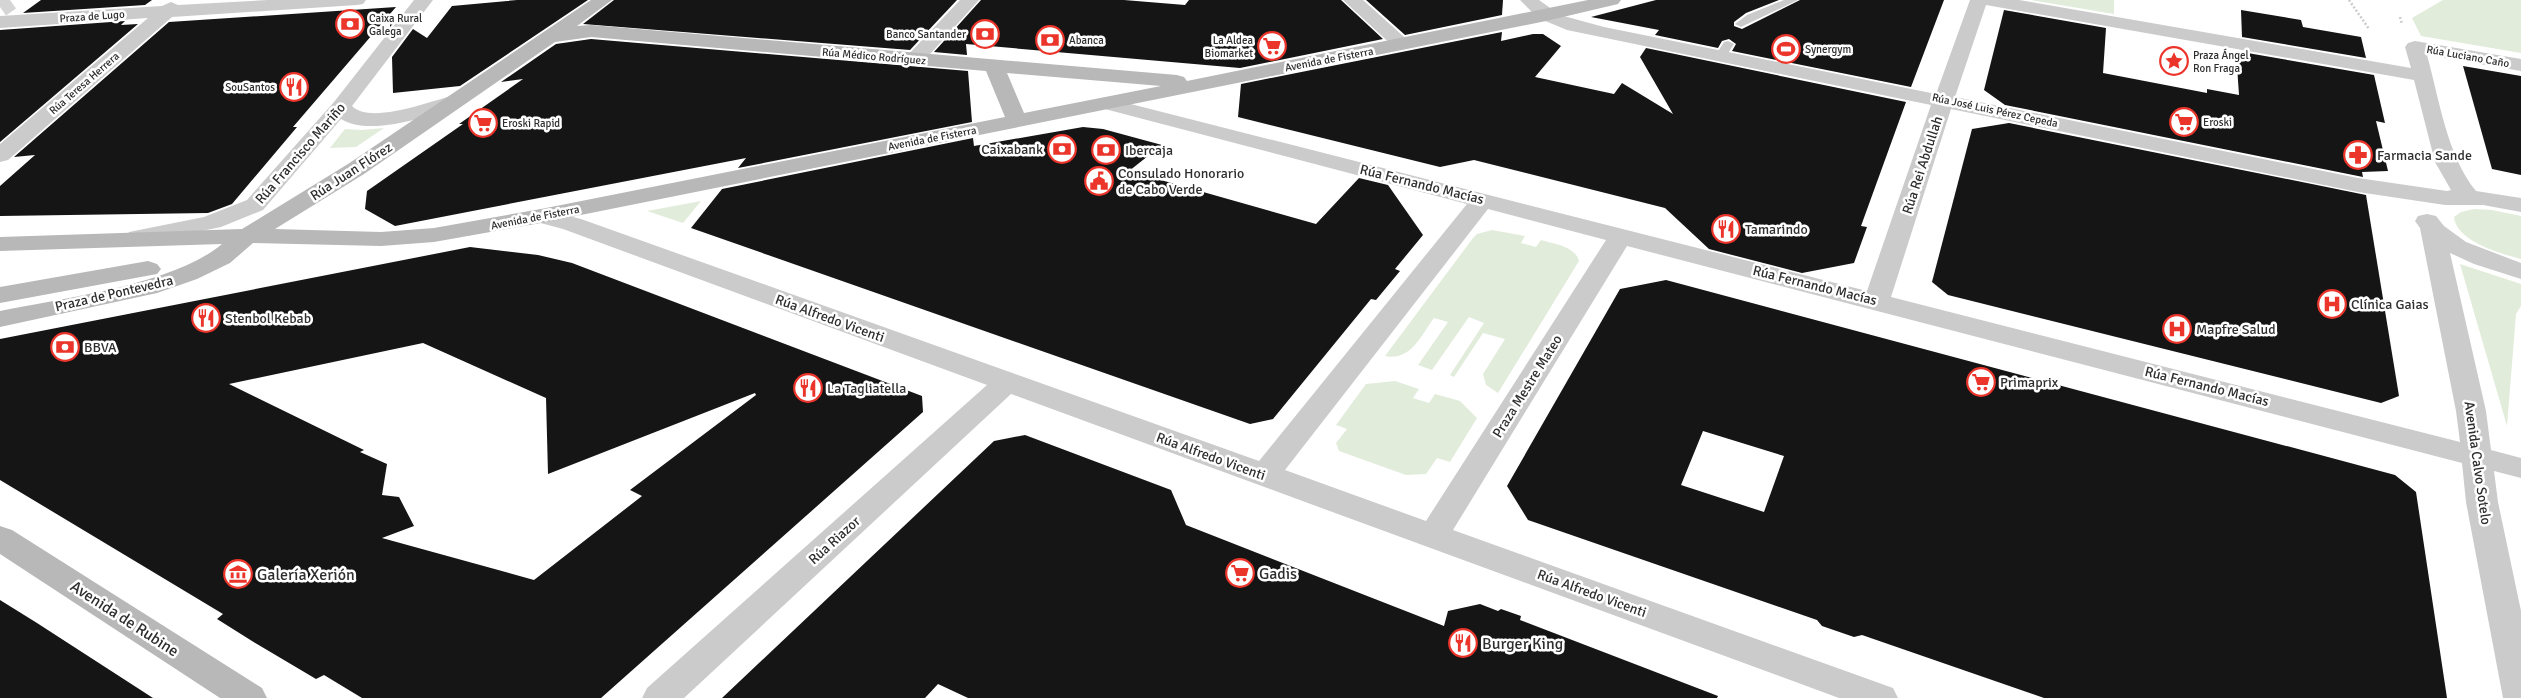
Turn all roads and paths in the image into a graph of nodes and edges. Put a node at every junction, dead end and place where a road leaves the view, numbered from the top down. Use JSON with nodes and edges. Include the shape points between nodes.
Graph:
{"nodes":[{"id":1,"x":357,"y":0,"type":"edge"},
{"id":2,"x":424,"y":0,"type":"edge"},
{"id":3,"x":603,"y":0,"type":"edge"},
{"id":4,"x":970,"y":0,"type":"edge"},
{"id":5,"x":1352,"y":0,"type":"edge"},
{"id":6,"x":1529,"y":0,"type":"edge"},
{"id":7,"x":1612,"y":0,"type":"edge"},
{"id":8,"x":1793,"y":0,"type":"edge"},
{"id":9,"x":1979,"y":0,"type":"edge"},
{"id":10,"x":1987,"y":0,"type":"edge"},
{"id":11,"x":2350,"y":0,"type":"edge"},
{"id":12,"x":174,"y":5,"type":"edge"},
{"id":13,"x":1546,"y":15,"type":"junction"},
{"id":14,"x":0,"y":22,"type":"edge"},
{"id":15,"x":1741,"y":24,"type":"dead end"},
{"id":16,"x":2369,"y":30,"type":"dead end"},
{"id":17,"x":540,"y":42,"type":"junction"},
{"id":18,"x":1402,"y":44,"type":"junction"},
{"id":19,"x":914,"y":60,"type":"junction"},
{"id":20,"x":2521,"y":65,"type":"edge"},
{"id":21,"x":995,"y":67,"type":"junction"},
{"id":22,"x":2423,"y":76,"type":"junction"},
{"id":23,"x":1209,"y":83,"type":"junction"},
{"id":24,"x":1944,"y":99,"type":"junction"},
{"id":25,"x":452,"y":102,"type":"junction"},
{"id":26,"x":1108,"y":104,"type":"junction"},
{"id":27,"x":342,"y":106,"type":"junction"},
{"id":28,"x":1017,"y":121,"type":"junction"},
{"id":29,"x":0,"y":155,"type":"edge"},
{"id":30,"x":2470,"y":197,"type":"junction"},
{"id":31,"x":2445,"y":198,"type":"junction"},
{"id":32,"x":1484,"y":200,"type":"junction"},
{"id":33,"x":2521,"y":205,"type":"edge"},
{"id":34,"x":541,"y":216,"type":"junction"},
{"id":35,"x":2432,"y":229,"type":"junction"},
{"id":36,"x":247,"y":236,"type":"junction"},
{"id":37,"x":1621,"y":236,"type":"junction"},
{"id":38,"x":102,"y":242,"type":"junction"},
{"id":39,"x":0,"y":244,"type":"edge"},
{"id":40,"x":2521,"y":270,"type":"edge"},
{"id":41,"x":0,"y":295,"type":"edge"},
{"id":42,"x":1877,"y":302,"type":"junction"},
{"id":43,"x":0,"y":319,"type":"edge"},
{"id":44,"x":1008,"y":382,"type":"junction"},
{"id":45,"x":2478,"y":457,"type":"junction"},
{"id":46,"x":2521,"y":468,"type":"edge"},
{"id":47,"x":1264,"y":476,"type":"junction"},
{"id":48,"x":1434,"y":536,"type":"junction"},
{"id":49,"x":0,"y":538,"type":"edge"},
{"id":50,"x":1828,"y":689,"type":"edge"},
{"id":51,"x":250,"y":698,"type":"edge"},
{"id":52,"x":660,"y":698,"type":"edge"},
{"id":53,"x":1880,"y":698,"type":"edge"},
{"id":54,"x":2521,"y":698,"type":"edge"}],
"edges":[{"from":1,"to":12,"type":"street","name":"Praza de Lugo"},
{"from":2,"to":27,"type":"street","name":"Rúa Francisco Mariño"},
{"from":3,"to":17,"type":"street","name":"Rúa Juan Flórez"},
{"from":4,"to":19,"type":"street"},
{"from":5,"to":18,"type":"street"},
{"from":6,"to":13,"type":"street"},
{"from":7,"to":13,"type":"street","name":"Avenida de Fisterra"},
{"from":8,"to":15,"type":"lane"},
{"from":9,"to":24,"type":"street","name":"Rúa Rei Abdullah"},
{"from":10,"to":22,"type":"street"},
{"from":11,"to":16,"type":"path"},
{"from":12,"to":14,"type":"street","name":"Praza de Lugo"},
{"from":12,"to":29,"type":"street","name":"Rúa Teresa Herrera"},
{"from":13,"to":18,"type":"street","name":"Avenida de Fisterra"},
{"from":13,"to":24,"type":"street","name":"Rúa José Luis Pérez Cepeda","via":[[1604,32],[1725,50]]},
{"from":17,"to":19,"type":"street","name":"Rúa Médico Rodríguez","via":[[582,30]]},
{"from":17,"to":25,"type":"street","name":"Rúa Juan Flórez"},
{"from":18,"to":23,"type":"street","name":"Avenida de Fisterra"},
{"from":19,"to":21,"type":"street","name":"Rúa Médico Rodríguez"},
{"from":20,"to":22,"type":"street","name":"Rúa Luciano Caño","via":[[2415,47]]},
{"from":21,"to":23,"type":"street","name":"Rúa Médico Rodríguez"},
{"from":21,"to":26,"type":"street"},
{"from":21,"to":28,"type":"street"},
{"from":22,"to":30,"type":"street","via":[[2446,162]]},
{"from":23,"to":26,"type":"street","name":"Avenida de Fisterra"},
{"from":24,"to":31,"type":"street","name":"Rúa José Luis Pérez Cepeda","via":[[2358,185]]},
{"from":24,"to":42,"type":"street","name":"Rúa Rei Abdullah"},
{"from":25,"to":27,"type":"street","name":"Rúa Juan Flórez","via":[[382,119],[350,116]]},
{"from":25,"to":36,"type":"street","name":"Rúa Juan Flórez","via":[[356,169]]},
{"from":26,"to":28,"type":"street","name":"Avenida de Fisterra"},
{"from":26,"to":32,"type":"street","name":"Rúa Fernando Macías"},
{"from":27,"to":38,"type":"street","name":"Rúa Francisco Mariño","via":[[255,205],[198,227]]},
{"from":28,"to":34,"type":"street","name":"Avenida de Fisterra"},
{"from":30,"to":31,"type":"street","name":"Rúa José Luis Pérez Cepeda"},
{"from":30,"to":33,"type":"street","name":"Rúa José Luis Pérez Cepeda"},
{"from":31,"to":35,"type":"street","name":"Avenida Calvo Sotelo","via":[[2425,209],[2424,215]]},
{"from":32,"to":37,"type":"street","name":"Rúa Fernando Macías"},
{"from":32,"to":47,"type":"street"},
{"from":34,"to":36,"type":"street","name":"Avenida de Fisterra","via":[[406,238]]},
{"from":34,"to":44,"type":"street","name":"Rúa Alfredo Vicenti","via":[[566,222]]},
{"from":35,"to":40,"type":"street","via":[[2469,252]]},
{"from":35,"to":45,"type":"street","name":"Avenida Calvo Sotelo","via":[[2472,411]]},
{"from":36,"to":38,"type":"street"},
{"from":36,"to":41,"type":"street","name":"Praza de Pontevedra","via":[[145,270]]},
{"from":36,"to":43,"type":"street","name":"Praza de Pontevedra","via":[[221,258],[170,281]]},
{"from":37,"to":42,"type":"street","name":"Rúa Fernando Macías"},
{"from":37,"to":48,"type":"street","name":"Praza Mestre Mateo"},
{"from":38,"to":39,"type":"street"},
{"from":42,"to":45,"type":"street","name":"Rúa Fernando Macías"},
{"from":44,"to":47,"type":"street","name":"Rúa Alfredo Vicenti"},
{"from":44,"to":52,"type":"street","name":"Rúa Riazor"},
{"from":45,"to":46,"type":"street","name":"Rúa Fernando Macías"},
{"from":45,"to":54,"type":"street","name":"Avenida Calvo Sotelo","via":[[2482,502]]},
{"from":47,"to":48,"type":"street","name":"Rúa Alfredo Vicenti"},
{"from":48,"to":50,"type":"street","name":"Rúa Alfredo Vicenti"},
{"from":49,"to":51,"type":"street","name":"Avenida de Rubine"},
{"from":50,"to":53,"type":"street","name":"Rúa Alfredo Vicenti"}]}
